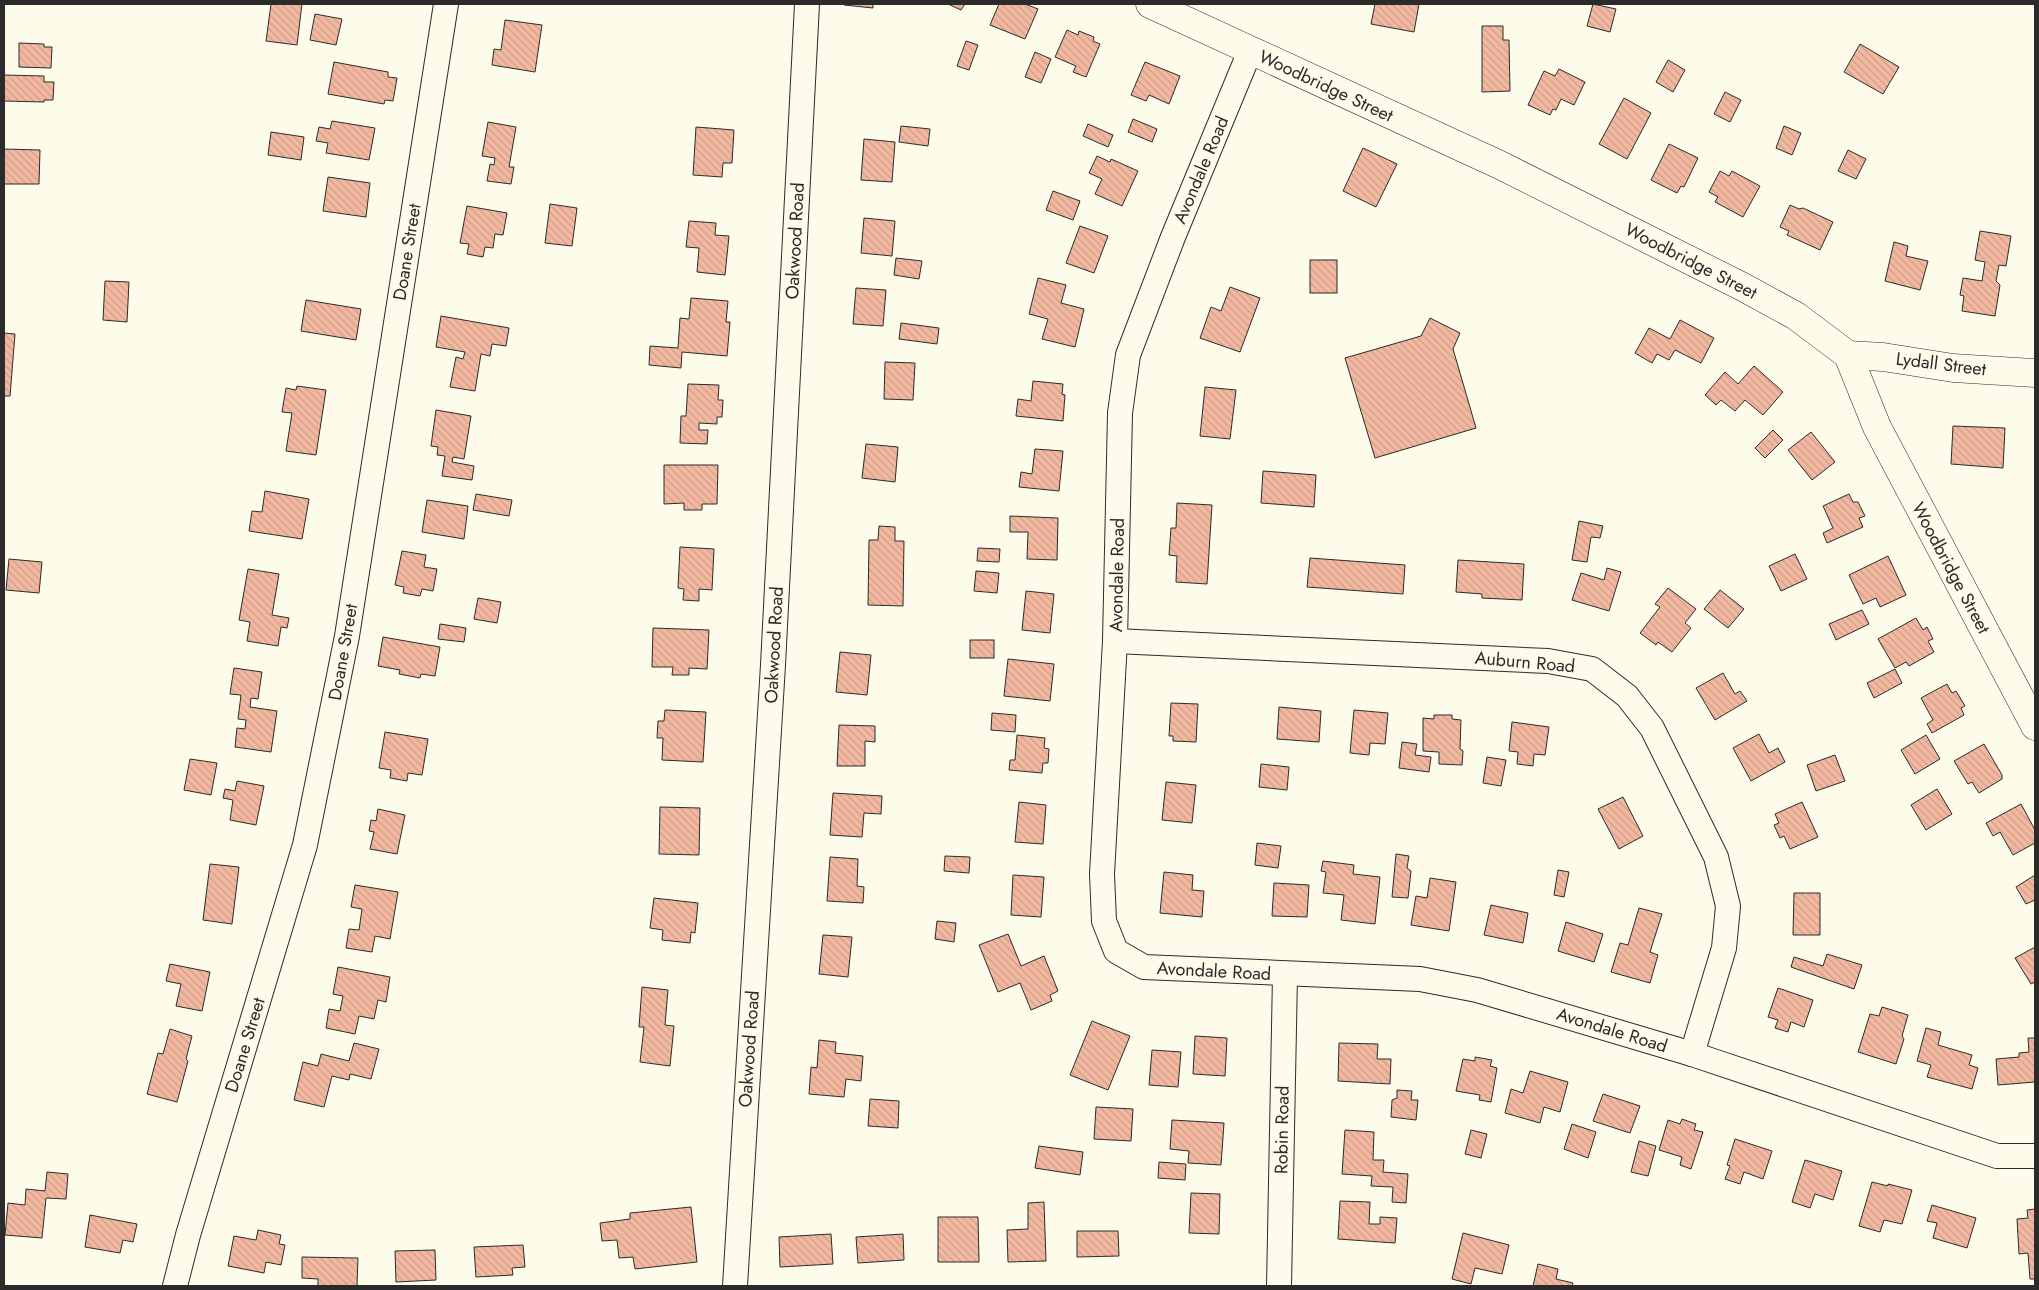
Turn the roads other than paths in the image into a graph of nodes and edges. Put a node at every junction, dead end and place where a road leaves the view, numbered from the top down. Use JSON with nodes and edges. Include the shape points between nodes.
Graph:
{"nodes":[{"id":1,"x":446,"y":4,"type":"edge"},
{"id":2,"x":807,"y":4,"type":"edge"},
{"id":3,"x":1150,"y":4,"type":"edge"},
{"id":4,"x":1250,"y":51,"type":"junction"},
{"id":5,"x":1848,"y":355,"type":"junction"},
{"id":6,"x":2035,"y":373,"type":"edge"},
{"id":7,"x":1115,"y":641,"type":"junction"},
{"id":8,"x":2035,"y":726,"type":"edge"},
{"id":9,"x":1285,"y":975,"type":"junction"},
{"id":10,"x":1692,"y":1054,"type":"junction"},
{"id":11,"x":2035,"y":1156,"type":"edge"},
{"id":12,"x":175,"y":1286,"type":"edge"},
{"id":13,"x":735,"y":1286,"type":"edge"},
{"id":14,"x":1279,"y":1286,"type":"edge"}],
"edges":[{"from":1,"to":12,"type":"street","name":"Doane Street","via":[[347,636],[305,845]]},
{"from":2,"to":13,"type":"street","name":"Oakwood Road","via":[[773,665]]},
{"from":3,"to":4,"type":"main road","name":"Woodbridge Street"},
{"from":4,"to":5,"type":"main road","name":"Woodbridge Street","via":[[1500,165],[1743,287],[1796,316]]},
{"from":4,"to":7,"type":"street","name":"Avondale Road","via":[[1128,355],[1120,413]]},
{"from":5,"to":6,"type":"main road","name":"Lydall Street","via":[[1953,368]]},
{"from":5,"to":8,"type":"main road","name":"Woodbridge Street","via":[[1877,427]]},
{"from":7,"to":9,"type":"street","name":"Avondale Road","via":[[1102,874],[1104,921],[1116,951],[1144,967]]},
{"from":7,"to":10,"type":"street","name":"Auburn Road","via":[[1548,662],[1592,669],[1627,696],[1652,728],[1716,857],[1728,906],[1724,948]]},
{"from":9,"to":10,"type":"street","name":"Avondale Road","via":[[1420,979],[1477,990]]},
{"from":9,"to":14,"type":"street","name":"Robin Road"},
{"from":10,"to":11,"type":"street","name":"Avondale Road","via":[[1997,1156]]}]}
